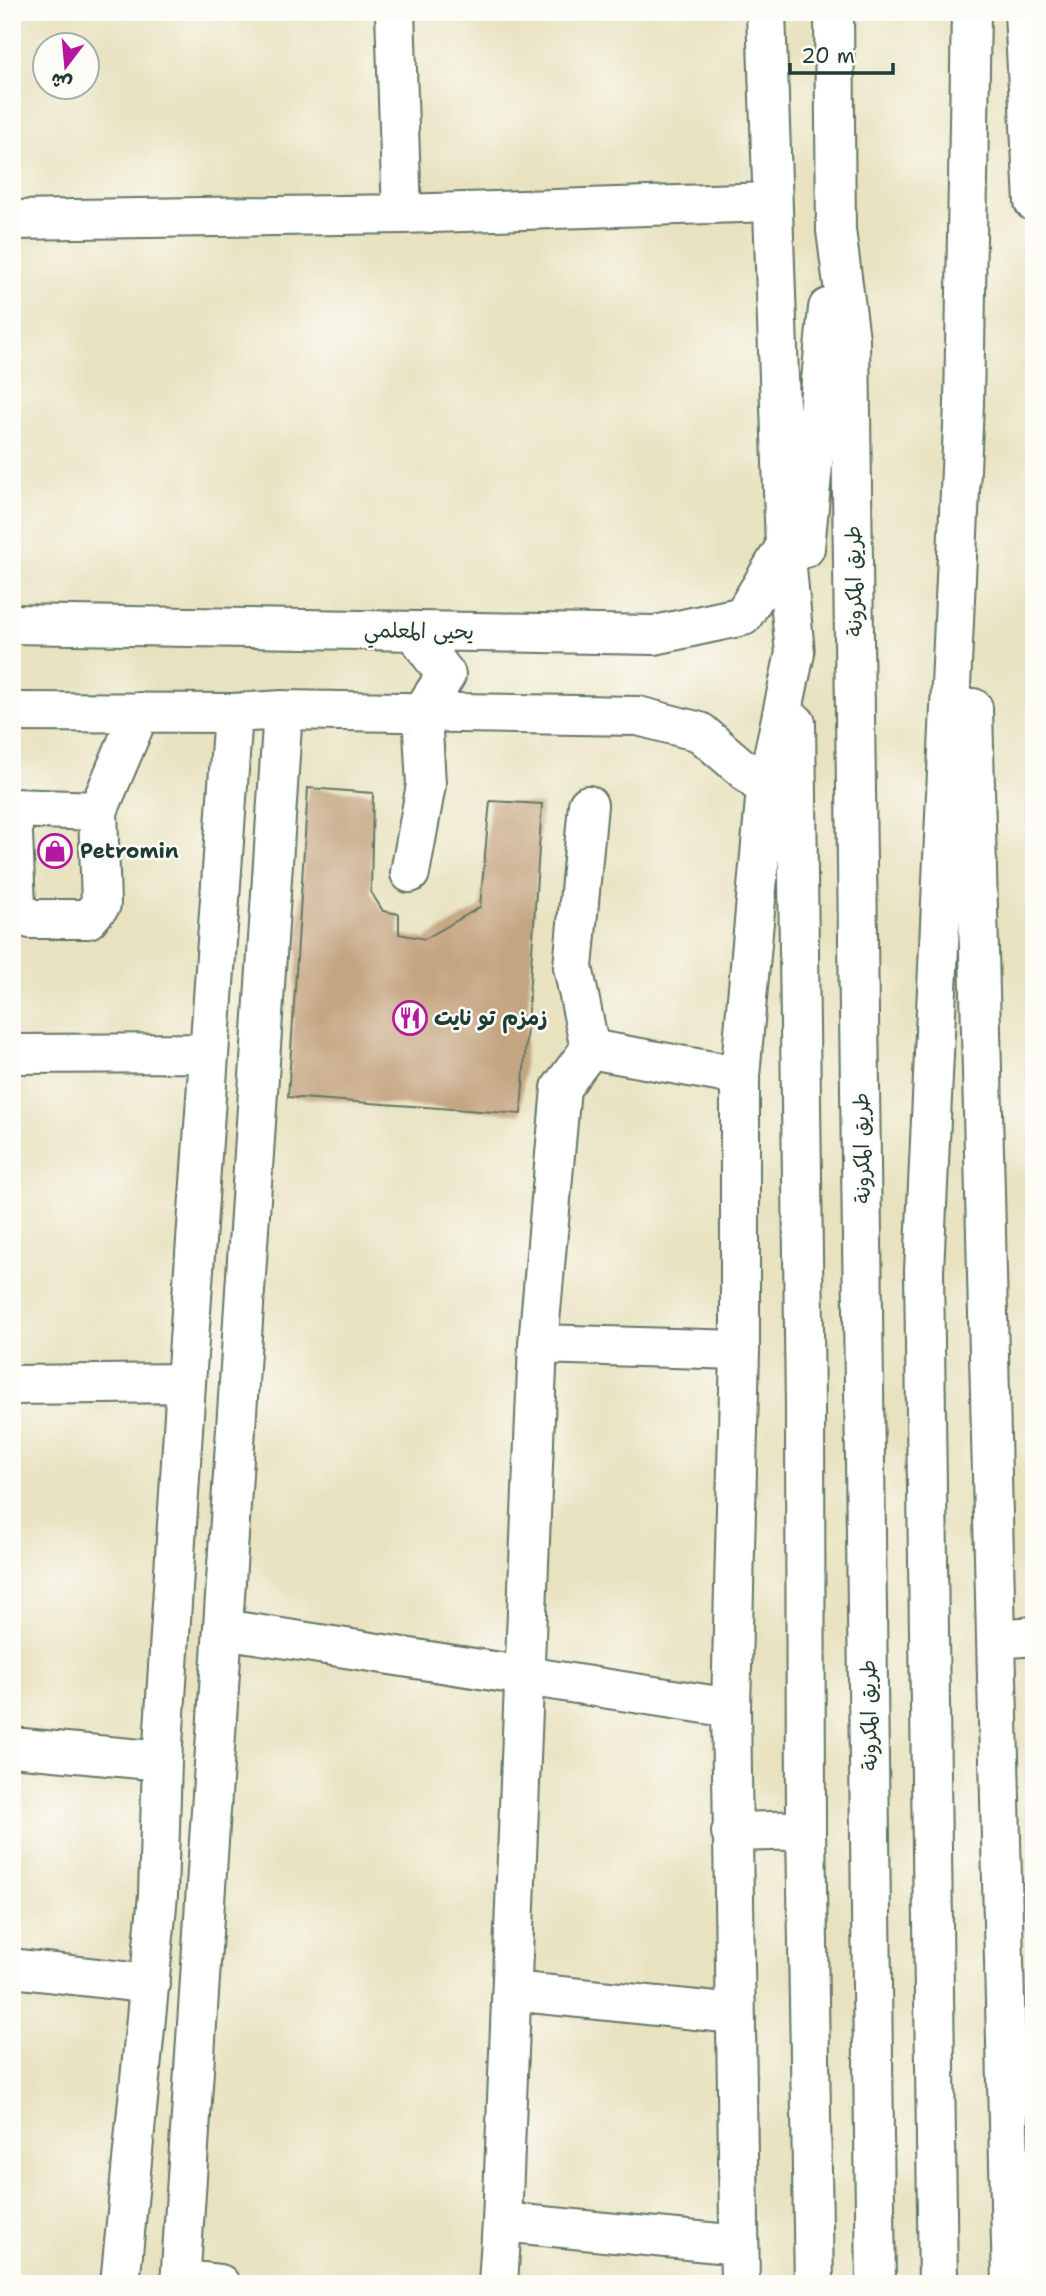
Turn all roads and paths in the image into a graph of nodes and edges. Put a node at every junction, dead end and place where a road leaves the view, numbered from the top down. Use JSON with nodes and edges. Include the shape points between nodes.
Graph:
{"nodes":[{"id":1,"x":395,"y":12,"type":"edge"},
{"id":2,"x":766,"y":12,"type":"edge"},
{"id":3,"x":834,"y":12,"type":"edge"},
{"id":4,"x":971,"y":12,"type":"edge"},
{"id":5,"x":1024,"y":12,"type":"edge"},
{"id":6,"x":772,"y":202,"type":"junction"},
{"id":7,"x":1034,"y":202,"type":"edge"},
{"id":8,"x":402,"y":214,"type":"junction"},
{"id":9,"x":12,"y":220,"type":"edge"},
{"id":10,"x":836,"y":230,"type":"junction"},
{"id":11,"x":964,"y":404,"type":"junction"},
{"id":12,"x":785,"y":547,"type":"junction"},
{"id":13,"x":12,"y":624,"type":"edge"},
{"id":14,"x":413,"y":631,"type":"junction"},
{"id":15,"x":795,"y":653,"type":"junction"},
{"id":16,"x":283,"y":710,"type":"junction"},
{"id":17,"x":12,"y":712,"type":"edge"},
{"id":18,"x":140,"y":712,"type":"junction"},
{"id":19,"x":422,"y":712,"type":"junction"},
{"id":20,"x":233,"y":713,"type":"junction"},
{"id":21,"x":766,"y":789,"type":"junction"},
{"id":22,"x":588,"y":804,"type":"dead end"},
{"id":23,"x":12,"y":808,"type":"edge"},
{"id":24,"x":98,"y":811,"type":"junction"},
{"id":25,"x":410,"y":873,"type":"dead end"},
{"id":26,"x":590,"y":1049,"type":"junction"},
{"id":27,"x":208,"y":1053,"type":"junction"},
{"id":28,"x":12,"y":1054,"type":"edge"},
{"id":29,"x":740,"y":1076,"type":"junction"},
{"id":30,"x":538,"y":1344,"type":"junction"},
{"id":31,"x":740,"y":1350,"type":"junction"},
{"id":32,"x":186,"y":1383,"type":"junction"},
{"id":33,"x":12,"y":1385,"type":"edge"},
{"id":34,"x":223,"y":1629,"type":"junction"},
{"id":35,"x":1016,"y":1637,"type":"edge"},
{"id":36,"x":524,"y":1678,"type":"junction"},
{"id":37,"x":731,"y":1708,"type":"junction"},
{"id":38,"x":12,"y":1747,"type":"edge"},
{"id":39,"x":162,"y":1761,"type":"junction"},
{"id":40,"x":806,"y":1830,"type":"junction"},
{"id":41,"x":731,"y":1832,"type":"junction"},
{"id":42,"x":206,"y":1892,"type":"junction"},
{"id":43,"x":158,"y":1895,"type":"junction"},
{"id":44,"x":12,"y":1968,"type":"edge"},
{"id":45,"x":150,"y":1984,"type":"junction"},
{"id":46,"x":512,"y":1991,"type":"junction"},
{"id":47,"x":735,"y":2014,"type":"junction"},
{"id":48,"x":1010,"y":2165,"type":"junction"},
{"id":49,"x":813,"y":2170,"type":"junction"},
{"id":50,"x":502,"y":2222,"type":"junction"},
{"id":51,"x":739,"y":2245,"type":"junction"},
{"id":52,"x":180,"y":2282,"type":"edge"},
{"id":53,"x":120,"y":2284,"type":"edge"},
{"id":54,"x":220,"y":2284,"type":"edge"},
{"id":55,"x":498,"y":2284,"type":"edge"},
{"id":56,"x":740,"y":2284,"type":"edge"},
{"id":57,"x":814,"y":2284,"type":"edge"},
{"id":58,"x":825,"y":2284,"type":"edge"},
{"id":59,"x":876,"y":2284,"type":"edge"},
{"id":60,"x":938,"y":2284,"type":"edge"},
{"id":61,"x":1001,"y":2284,"type":"edge"},
{"id":62,"x":1012,"y":2284,"type":"edge"}],
"edges":[{"from":1,"to":8,"type":"main road"},
{"from":2,"to":6,"type":"main road"},
{"from":3,"to":10,"type":"main road","name":"طريق المكرونة"},
{"from":4,"to":11,"type":"main road"},
{"from":5,"to":7,"type":"main road"},
{"from":6,"to":8,"type":"main road"},
{"from":6,"to":12,"type":"main road"},
{"from":8,"to":9,"type":"main road"},
{"from":10,"to":15,"type":"main road"},
{"from":10,"to":59,"type":"main road","name":"طريق المكرونة","via":[[850,339]]},
{"from":11,"to":35,"type":"main road"},
{"from":11,"to":60,"type":"main road","via":[[924,1271]]},
{"from":12,"to":14,"type":"main road","name":"يحيى المعلمي","via":[[743,616],[655,635]]},
{"from":12,"to":15,"type":"main road"},
{"from":13,"to":14,"type":"main road","name":"يحيى المعلمي"},
{"from":14,"to":19,"type":"main road","via":[[446,675]]},
{"from":15,"to":21,"type":"main road"},
{"from":15,"to":40,"type":"main road"},
{"from":16,"to":19,"type":"main road"},
{"from":16,"to":20,"type":"main road"},
{"from":16,"to":34,"type":"main road"},
{"from":17,"to":18,"type":"main road"},
{"from":18,"to":20,"type":"main road"},
{"from":18,"to":24,"type":"main road"},
{"from":19,"to":21,"type":"main road","via":[[638,716],[700,732]]},
{"from":19,"to":25,"type":"main road","via":[[426,785]]},
{"from":20,"to":27,"type":"main road"},
{"from":21,"to":29,"type":"main road"},
{"from":22,"to":26,"type":"main road","via":[[573,967]]},
{"from":23,"to":24,"type":"main road"},
{"from":23,"to":24,"type":"main road","via":[[16,908],[30,919],[88,919],[101,904]]},
{"from":26,"to":29,"type":"main road"},
{"from":26,"to":30,"type":"main road","via":[[561,1088]]},
{"from":27,"to":28,"type":"main road"},
{"from":27,"to":32,"type":"main road"},
{"from":29,"to":31,"type":"main road"},
{"from":30,"to":31,"type":"main road"},
{"from":30,"to":36,"type":"main road"},
{"from":31,"to":37,"type":"main road"},
{"from":32,"to":33,"type":"main road"},
{"from":32,"to":39,"type":"main road"},
{"from":34,"to":36,"type":"main road"},
{"from":34,"to":42,"type":"main road"},
{"from":35,"to":48,"type":"main road"},
{"from":36,"to":37,"type":"main road"},
{"from":36,"to":46,"type":"main road"},
{"from":37,"to":41,"type":"main road"},
{"from":38,"to":39,"type":"main road"},
{"from":39,"to":43,"type":"main road"},
{"from":40,"to":41,"type":"main road"},
{"from":40,"to":49,"type":"main road"},
{"from":41,"to":47,"type":"main road"},
{"from":42,"to":43,"type":"main road"},
{"from":42,"to":52,"type":"main road"},
{"from":43,"to":45,"type":"main road"},
{"from":44,"to":45,"type":"main road"},
{"from":45,"to":53,"type":"main road"},
{"from":46,"to":47,"type":"main road"},
{"from":46,"to":50,"type":"main road"},
{"from":47,"to":51,"type":"main road"},
{"from":48,"to":61,"type":"main road"},
{"from":48,"to":62,"type":"main road"},
{"from":49,"to":57,"type":"main road"},
{"from":49,"to":58,"type":"main road"},
{"from":50,"to":51,"type":"main road"},
{"from":50,"to":55,"type":"main road"},
{"from":51,"to":56,"type":"main road"},
{"from":52,"to":54,"type":"main road"}]}
